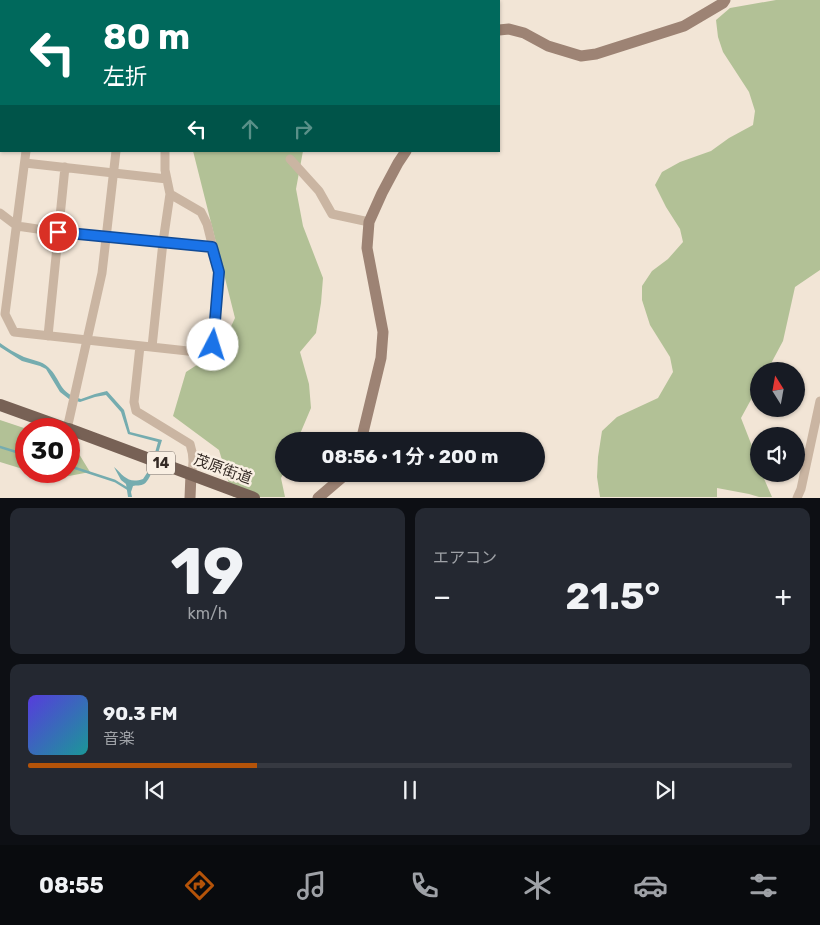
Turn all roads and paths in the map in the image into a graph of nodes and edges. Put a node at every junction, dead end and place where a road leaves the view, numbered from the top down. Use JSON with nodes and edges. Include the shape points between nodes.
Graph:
{"nodes":[{"id":1,"x":725,"y":0,"type":"edge"},
{"id":2,"x":500,"y":30,"type":"edge"},
{"id":3,"x":26,"y":152,"type":"edge"},
{"id":4,"x":116,"y":152,"type":"edge"},
{"id":5,"x":165,"y":152,"type":"edge"},
{"id":6,"x":405,"y":152,"type":"edge"},
{"id":7,"x":290,"y":159,"type":"dead end"},
{"id":8,"x":24,"y":163,"type":"junction"},
{"id":9,"x":65,"y":167,"type":"junction"},
{"id":10,"x":114,"y":173,"type":"junction"},
{"id":11,"x":167,"y":179,"type":"junction"},
{"id":12,"x":170,"y":194,"type":"junction"},
{"id":13,"x":0,"y":213,"type":"edge"},
{"id":14,"x":369,"y":222,"type":"junction"},
{"id":15,"x":17,"y":226,"type":"junction"},
{"id":16,"x":58,"y":232,"type":"junction"},
{"id":17,"x":107,"y":236,"type":"junction"},
{"id":18,"x":163,"y":242,"type":"junction"},
{"id":19,"x":212,"y":247,"type":"junction"},
{"id":20,"x":48,"y":336,"type":"junction"},
{"id":21,"x":87,"y":340,"type":"junction"},
{"id":22,"x":140,"y":346,"type":"junction"},
{"id":23,"x":152,"y":347,"type":"junction"},
{"id":24,"x":820,"y":401,"type":"edge"},
{"id":25,"x":0,"y":405,"type":"edge"},
{"id":26,"x":37,"y":418,"type":"edge"},
{"id":27,"x":70,"y":418,"type":"edge"},
{"id":28,"x":362,"y":432,"type":"edge"},
{"id":29,"x":80,"y":433,"type":"edge"},
{"id":30,"x":191,"y":474,"type":"junction"},
{"id":31,"x":337,"y":482,"type":"edge"},
{"id":32,"x":190,"y":498,"type":"edge"},
{"id":33,"x":254,"y":498,"type":"edge"},
{"id":34,"x":318,"y":498,"type":"edge"},
{"id":35,"x":798,"y":498,"type":"edge"}],
"edges":[{"from":1,"to":2,"type":"street","via":[[684,26],[589,55],[581,56],[548,46],[509,29]]},
{"from":3,"to":8,"type":"street"},
{"from":4,"to":10,"type":"street"},
{"from":5,"to":11,"type":"street"},
{"from":6,"to":14,"type":"street"},
{"from":7,"to":14,"type":"street","via":[[319,190],[332,214]]},
{"from":8,"to":9,"type":"street"},
{"from":8,"to":15,"type":"street"},
{"from":9,"to":10,"type":"street"},
{"from":9,"to":16,"type":"street"},
{"from":10,"to":11,"type":"street"},
{"from":10,"to":17,"type":"street"},
{"from":11,"to":12,"type":"street"},
{"from":12,"to":18,"type":"street"},
{"from":12,"to":19,"type":"street","via":[[201,212]]},
{"from":13,"to":15,"type":"street"},
{"from":14,"to":28,"type":"street","via":[[367,248],[383,332],[381,358]]},
{"from":15,"to":16,"type":"street"},
{"from":15,"to":20,"type":"street","via":[[4,314],[14,332]]},
{"from":16,"to":17,"type":"street"},
{"from":16,"to":20,"type":"street"},
{"from":17,"to":18,"type":"street"},
{"from":17,"to":21,"type":"street"},
{"from":18,"to":19,"type":"street"},
{"from":18,"to":23,"type":"street"},
{"from":19,"to":23,"type":"street","via":[[219,272],[213,345],[206,353]]},
{"from":20,"to":21,"type":"street"},
{"from":21,"to":22,"type":"street"},
{"from":21,"to":27,"type":"street"},
{"from":22,"to":23,"type":"street"},
{"from":22,"to":30,"type":"street","via":[[135,408],[190,444]]},
{"from":24,"to":35,"type":"street"},
{"from":25,"to":26,"type":"main road","name":"茂原街道","number":"14"},
{"from":29,"to":30,"type":"main road","name":"茂原街道","number":"14"},
{"from":30,"to":32,"type":"street"},
{"from":30,"to":33,"type":"main road","name":"茂原街道","number":"14"},
{"from":31,"to":34,"type":"street"}]}
